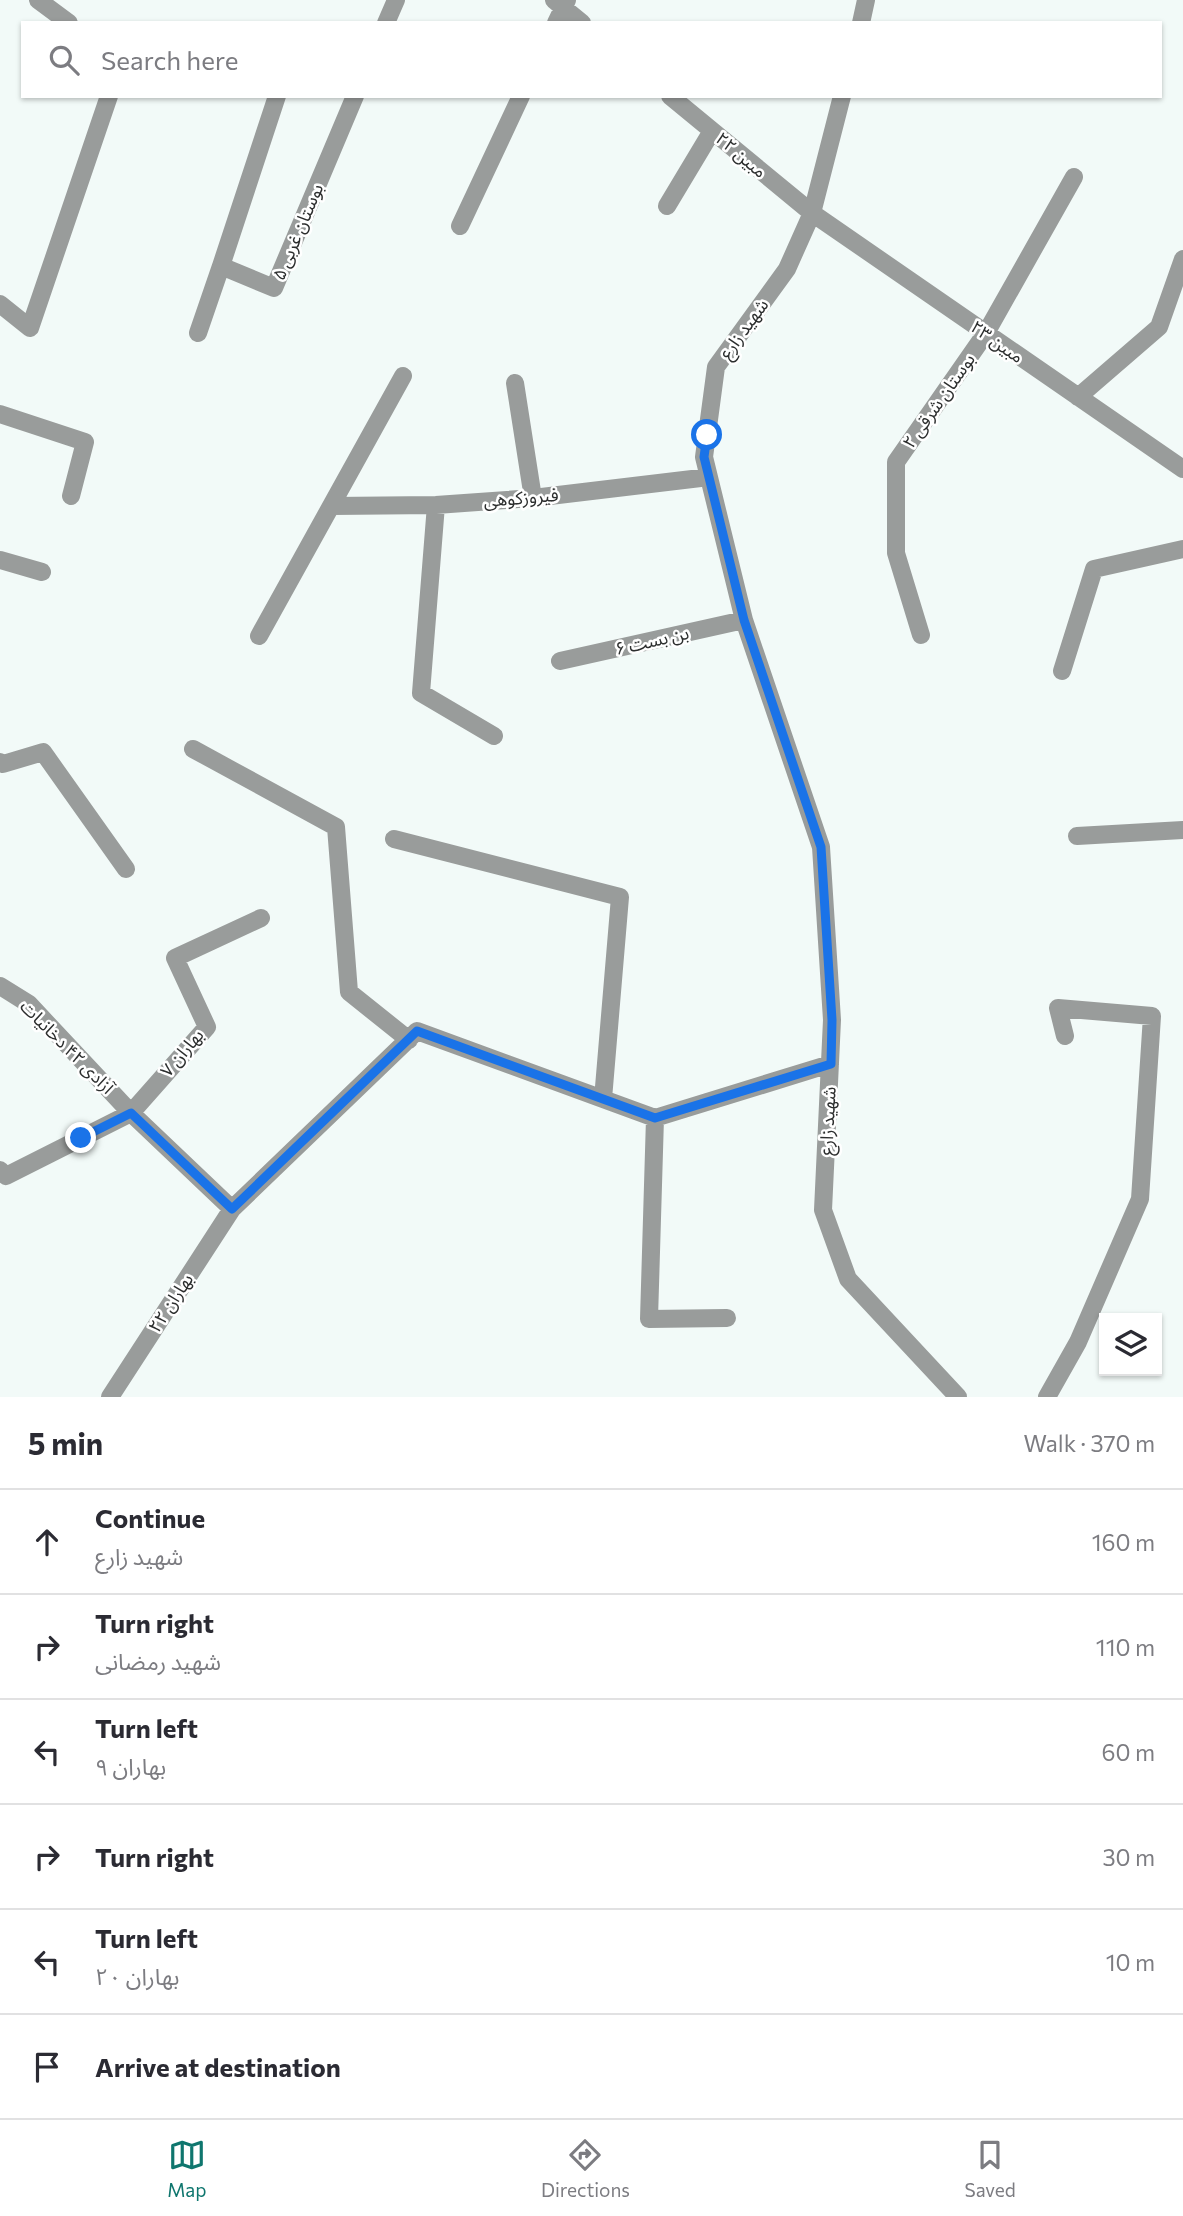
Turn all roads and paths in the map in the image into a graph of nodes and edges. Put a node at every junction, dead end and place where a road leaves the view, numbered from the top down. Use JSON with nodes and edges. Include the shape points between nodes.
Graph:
{"nodes":[{"id":1,"x":38,"y":0,"type":"edge"},
{"id":2,"x":396,"y":0,"type":"edge"},
{"id":3,"x":866,"y":0,"type":"edge"},
{"id":4,"x":560,"y":8,"type":"edge"},
{"id":5,"x":66,"y":21,"type":"edge"},
{"id":6,"x":387,"y":21,"type":"edge"},
{"id":7,"x":579,"y":21,"type":"edge"},
{"id":8,"x":861,"y":21,"type":"edge"},
{"id":9,"x":108,"y":98,"type":"edge"},
{"id":10,"x":276,"y":98,"type":"edge"},
{"id":11,"x":354,"y":98,"type":"edge"},
{"id":12,"x":520,"y":98,"type":"edge"},
{"id":13,"x":672,"y":98,"type":"edge"},
{"id":14,"x":841,"y":98,"type":"edge"},
{"id":15,"x":712,"y":131,"type":"junction"},
{"id":16,"x":1074,"y":177,"type":"dead end"},
{"id":17,"x":667,"y":206,"type":"dead end"},
{"id":18,"x":812,"y":214,"type":"junction"},
{"id":19,"x":460,"y":226,"type":"dead end"},
{"id":20,"x":1183,"y":259,"type":"edge"},
{"id":21,"x":221,"y":266,"type":"junction"},
{"id":22,"x":0,"y":304,"type":"edge"},
{"id":23,"x":198,"y":333,"type":"dead end"},
{"id":24,"x":986,"y":334,"type":"junction"},
{"id":25,"x":402,"y":376,"type":"dead end"},
{"id":26,"x":515,"y":383,"type":"dead end"},
{"id":27,"x":1078,"y":397,"type":"junction"},
{"id":28,"x":0,"y":414,"type":"edge"},
{"id":29,"x":1183,"y":469,"type":"edge"},
{"id":30,"x":709,"y":477,"type":"junction"},
{"id":31,"x":71,"y":496,"type":"dead end"},
{"id":32,"x":533,"y":498,"type":"junction"},
{"id":33,"x":436,"y":505,"type":"junction"},
{"id":34,"x":332,"y":506,"type":"junction"},
{"id":35,"x":1183,"y":550,"type":"edge"},
{"id":36,"x":0,"y":560,"type":"edge"},
{"id":37,"x":42,"y":572,"type":"dead end"},
{"id":38,"x":744,"y":620,"type":"junction"},
{"id":39,"x":920,"y":635,"type":"dead end"},
{"id":40,"x":258,"y":636,"type":"dead end"},
{"id":41,"x":560,"y":662,"type":"dead end"},
{"id":42,"x":1062,"y":671,"type":"dead end"},
{"id":43,"x":494,"y":736,"type":"dead end"},
{"id":44,"x":193,"y":749,"type":"dead end"},
{"id":45,"x":0,"y":762,"type":"edge"},
{"id":46,"x":1183,"y":830,"type":"edge"},
{"id":47,"x":1077,"y":836,"type":"dead end"},
{"id":48,"x":394,"y":839,"type":"dead end"},
{"id":49,"x":126,"y":869,"type":"dead end"},
{"id":50,"x":261,"y":918,"type":"dead end"},
{"id":51,"x":0,"y":986,"type":"edge"},
{"id":52,"x":1065,"y":1035,"type":"dead end"},
{"id":53,"x":409,"y":1040,"type":"junction"},
{"id":54,"x":831,"y":1064,"type":"junction"},
{"id":55,"x":603,"y":1099,"type":"junction"},
{"id":56,"x":131,"y":1113,"type":"junction"},
{"id":57,"x":655,"y":1118,"type":"junction"},
{"id":58,"x":0,"y":1170,"type":"edge"},
{"id":59,"x":232,"y":1209,"type":"junction"},
{"id":60,"x":727,"y":1318,"type":"dead end"},
{"id":61,"x":110,"y":1397,"type":"edge"},
{"id":62,"x":958,"y":1397,"type":"edge"},
{"id":63,"x":1047,"y":1397,"type":"edge"}],
"edges":[{"from":1,"to":5,"type":"street"},
{"from":2,"to":6,"type":"street"},
{"from":3,"to":8,"type":"street"},
{"from":4,"to":7,"type":"street"},
{"from":9,"to":22,"type":"street","via":[[30,328]]},
{"from":10,"to":21,"type":"street"},
{"from":11,"to":21,"type":"street","name":"بوستان غربی ۵","via":[[274,288]]},
{"from":12,"to":19,"type":"street"},
{"from":13,"to":15,"type":"street","name":"مبین ۲۲"},
{"from":14,"to":18,"type":"street","name":"شهید زارع"},
{"from":15,"to":17,"type":"street"},
{"from":15,"to":18,"type":"street","name":"مبین ۲۲"},
{"from":16,"to":24,"type":"street","name":"بوستان شرقی ۲"},
{"from":18,"to":24,"type":"street","name":"مبین ۲۳"},
{"from":18,"to":30,"type":"street","name":"شهید زارع","via":[[787,269],[716,367],[704,457]]},
{"from":20,"to":27,"type":"street","via":[[1159,327]]},
{"from":21,"to":23,"type":"street"},
{"from":24,"to":27,"type":"street","name":"مبین ۲۳"},
{"from":24,"to":39,"type":"street","name":"بوستان شرقی ۲","via":[[896,462],[896,553]]},
{"from":25,"to":34,"type":"street"},
{"from":26,"to":32,"type":"street"},
{"from":27,"to":29,"type":"street","name":"مبین ۲۳"},
{"from":28,"to":31,"type":"street","via":[[85,442]]},
{"from":30,"to":32,"type":"street","name":"فیروزکوهی"},
{"from":30,"to":38,"type":"street","name":"شهید زارع"},
{"from":32,"to":33,"type":"street","name":"فیروزکوهی"},
{"from":33,"to":34,"type":"street","name":"فیروزکوهی"},
{"from":33,"to":43,"type":"street","via":[[421,693]]},
{"from":34,"to":40,"type":"street"},
{"from":35,"to":42,"type":"street","via":[[1094,569]]},
{"from":36,"to":37,"type":"street"},
{"from":38,"to":41,"type":"street","name":"بن بست ۶"},
{"from":38,"to":54,"type":"street","name":"شهید زارع","via":[[821,847]]},
{"from":44,"to":53,"type":"street","via":[[336,827],[349,992]]},
{"from":45,"to":49,"type":"street","via":[[43,752]]},
{"from":46,"to":47,"type":"street"},
{"from":48,"to":55,"type":"street","via":[[620,897]]},
{"from":50,"to":56,"type":"street","name":"بهاران ۷","via":[[175,958],[207,1027]]},
{"from":51,"to":56,"type":"street","name":"آزادی ۴۲ دخانیات","via":[[29,1004]]},
{"from":52,"to":63,"type":"street","via":[[1058,1008],[1152,1016],[1140,1199],[1078,1342]]},
{"from":53,"to":55,"type":"street","via":[[417,1031]]},
{"from":53,"to":59,"type":"street","name":"بهاران ۲۲"},
{"from":54,"to":57,"type":"street"},
{"from":54,"to":62,"type":"street","name":"شهید زارع","via":[[823,1210],[848,1279]]},
{"from":55,"to":57,"type":"street"},
{"from":56,"to":58,"type":"street","via":[[6,1176]]},
{"from":56,"to":59,"type":"street","name":"آزادی ۴۲ دخانیات"},
{"from":57,"to":60,"type":"street","via":[[649,1319]]},
{"from":59,"to":61,"type":"street","name":"بهاران ۲۲"}]}
